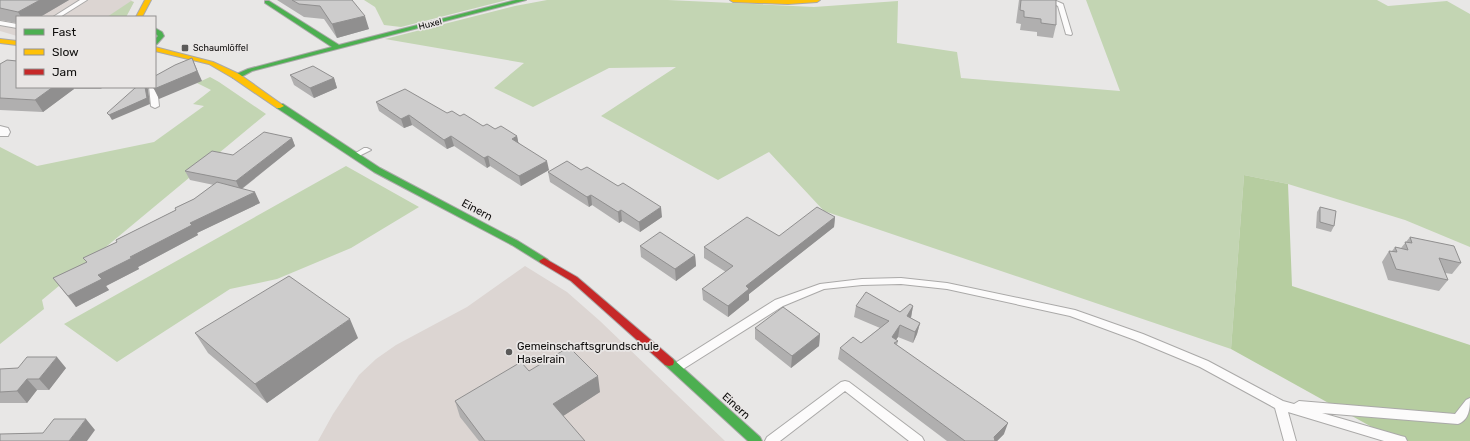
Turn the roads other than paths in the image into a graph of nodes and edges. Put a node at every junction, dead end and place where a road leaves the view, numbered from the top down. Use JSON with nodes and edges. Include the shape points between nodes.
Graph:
{"nodes":[{"id":1,"x":84,"y":0,"type":"edge"},
{"id":2,"x":148,"y":0,"type":"edge"},
{"id":3,"x":523,"y":0,"type":"edge"},
{"id":4,"x":733,"y":0,"type":"edge"},
{"id":5,"x":816,"y":0,"type":"edge"},
{"id":6,"x":1048,"y":0,"type":"edge"},
{"id":7,"x":267,"y":2,"type":"dead end"},
{"id":8,"x":58,"y":16,"type":"edge"},
{"id":9,"x":140,"y":16,"type":"edge"},
{"id":10,"x":0,"y":23,"type":"edge"},
{"id":11,"x":16,"y":26,"type":"edge"},
{"id":12,"x":156,"y":31,"type":"edge"},
{"id":13,"x":1069,"y":34,"type":"dead end"},
{"id":14,"x":0,"y":41,"type":"edge"},
{"id":15,"x":156,"y":42,"type":"edge"},
{"id":16,"x":16,"y":43,"type":"edge"},
{"id":17,"x":337,"y":48,"type":"junction"},
{"id":18,"x":156,"y":49,"type":"edge"},
{"id":19,"x":202,"y":60,"type":"junction"},
{"id":20,"x":192,"y":66,"type":"edge"},
{"id":21,"x":236,"y":76,"type":"junction"},
{"id":22,"x":155,"y":88,"type":"edge"},
{"id":23,"x":155,"y":106,"type":"dead end"},
{"id":24,"x":367,"y":150,"type":"dead end"},
{"id":25,"x":355,"y":156,"type":"junction"},
{"id":26,"x":676,"y":368,"type":"junction"},
{"id":27,"x":1470,"y":403,"type":"edge"},
{"id":28,"x":1280,"y":405,"type":"junction"},
{"id":29,"x":756,"y":441,"type":"edge"},
{"id":30,"x":771,"y":441,"type":"edge"},
{"id":31,"x":918,"y":441,"type":"edge"},
{"id":32,"x":1290,"y":441,"type":"edge"},
{"id":33,"x":1401,"y":441,"type":"edge"}],
"edges":[{"from":1,"to":8,"type":"lane"},
{"from":2,"to":9,"type":"main road"},
{"from":3,"to":17,"type":"main road","name":"Huxel"},
{"from":4,"to":5,"type":"main road"},
{"from":6,"to":13,"type":"lane","via":[[1061,5]]},
{"from":7,"to":17,"type":"main road"},
{"from":10,"to":11,"type":"lane"},
{"from":12,"to":15,"type":"main road","via":[[161,36]]},
{"from":14,"to":16,"type":"main road"},
{"from":17,"to":21,"type":"main road","name":"Huxel","via":[[250,70]]},
{"from":18,"to":19,"type":"main road","name":"Einern"},
{"from":19,"to":20,"type":"lane"},
{"from":19,"to":21,"type":"main road","name":"Einern"},
{"from":21,"to":25,"type":"main road","name":"Einern"},
{"from":22,"to":23,"type":"lane"},
{"from":24,"to":25,"type":"lane"},
{"from":25,"to":26,"type":"main road","name":"Einern","via":[[515,243],[574,279]]},
{"from":26,"to":28,"type":"lane","via":[[779,303],[823,286],[902,281],[947,286],[1071,313],[1204,364]]},
{"from":26,"to":29,"type":"main road","name":"Einern"},
{"from":27,"to":28,"type":"lane","via":[[1458,419]]},
{"from":28,"to":32,"type":"lane"},
{"from":28,"to":33,"type":"lane"},
{"from":30,"to":31,"type":"lane","via":[[845,385]]}]}
